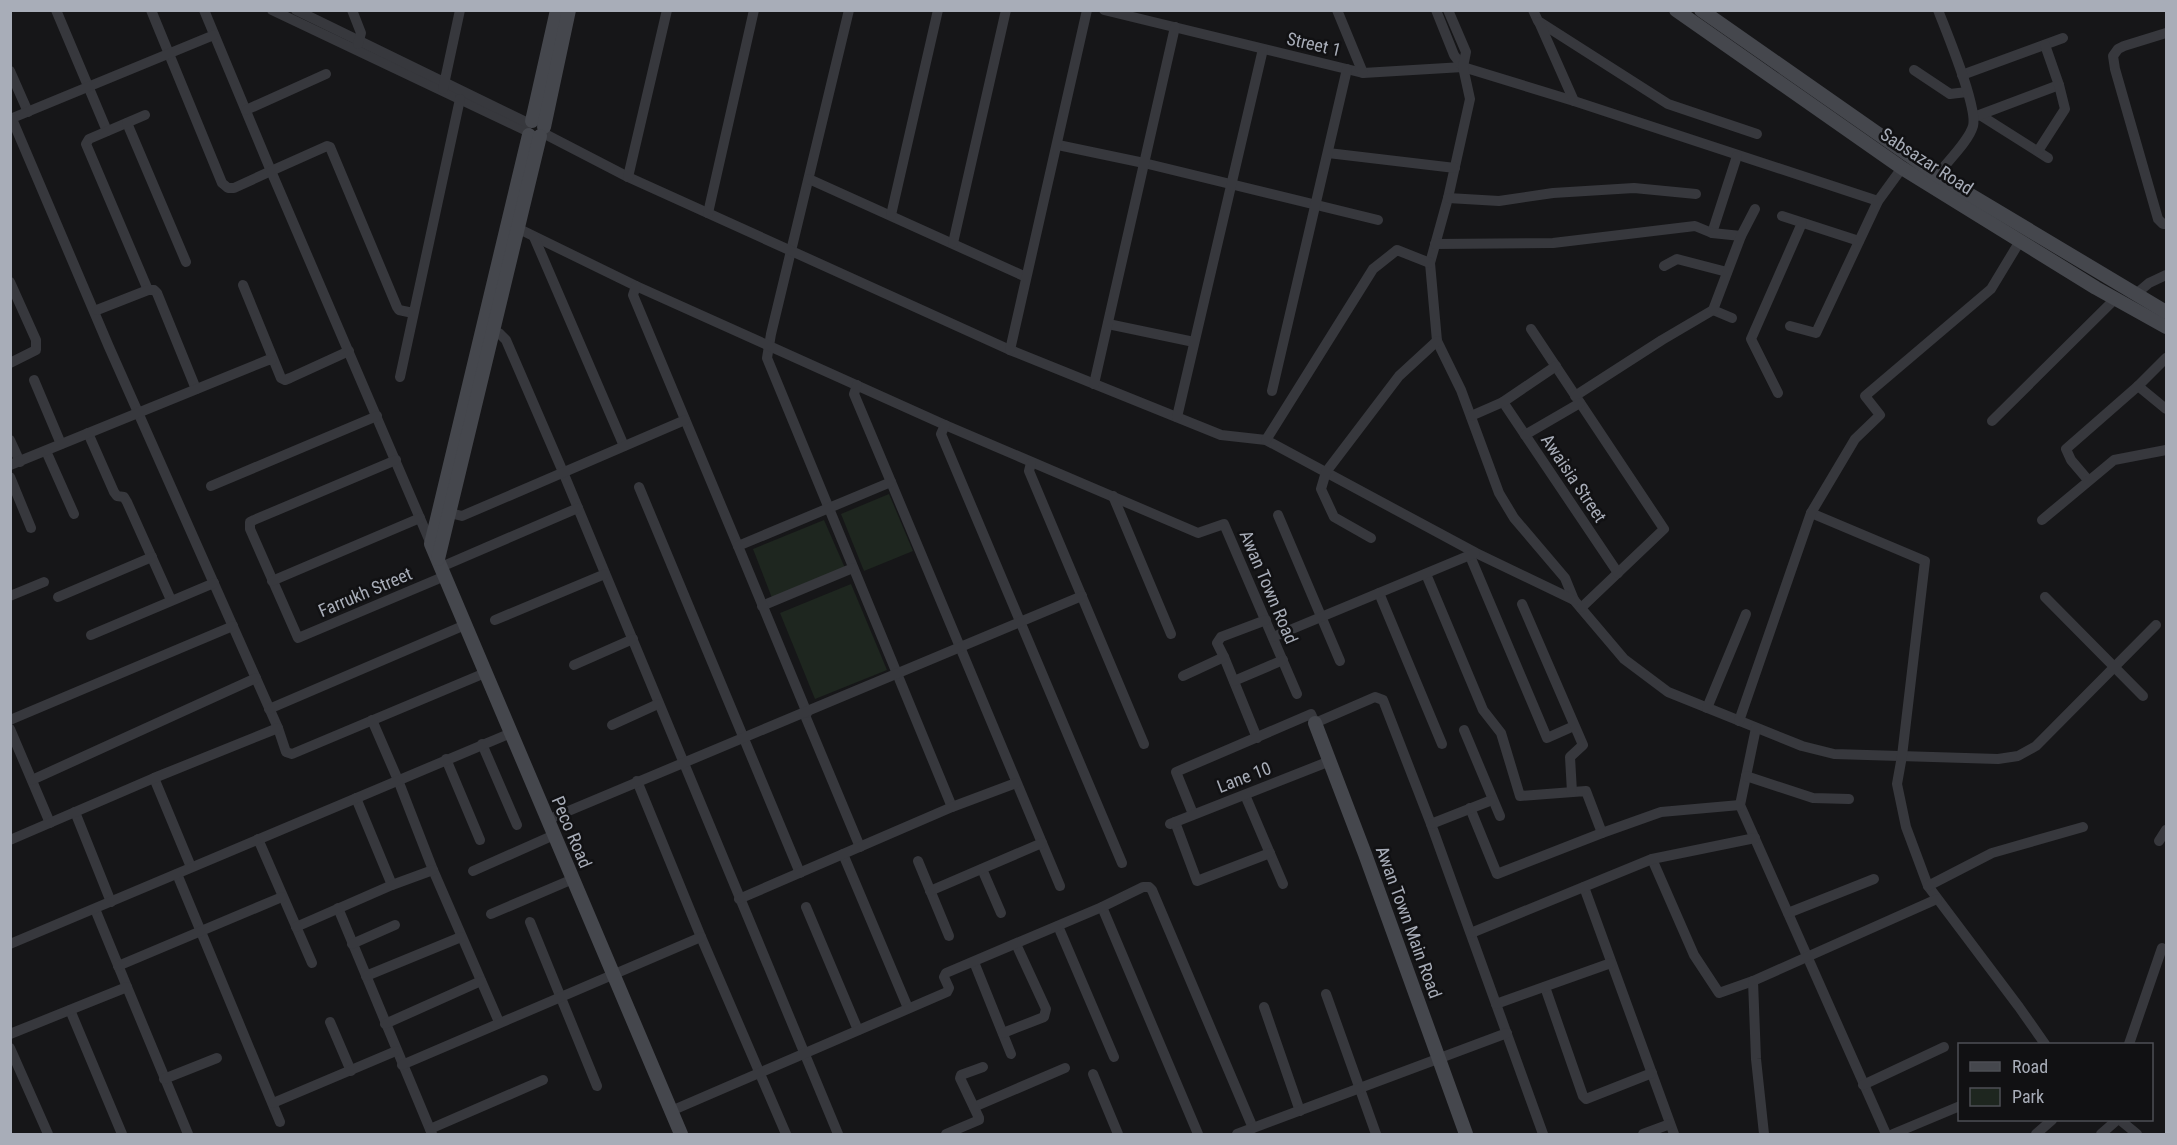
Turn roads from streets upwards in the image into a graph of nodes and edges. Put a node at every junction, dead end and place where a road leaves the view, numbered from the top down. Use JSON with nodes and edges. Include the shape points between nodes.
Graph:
{"nodes":[{"id":1,"x":56,"y":10,"type":"edge"},
{"id":2,"x":151,"y":10,"type":"edge"},
{"id":3,"x":204,"y":10,"type":"edge"},
{"id":4,"x":272,"y":10,"type":"edge"},
{"id":5,"x":296,"y":10,"type":"edge"},
{"id":6,"x":352,"y":10,"type":"edge"},
{"id":7,"x":460,"y":10,"type":"edge"},
{"id":8,"x":557,"y":10,"type":"edge"},
{"id":9,"x":568,"y":10,"type":"edge"},
{"id":10,"x":667,"y":10,"type":"edge"},
{"id":11,"x":754,"y":10,"type":"edge"},
{"id":12,"x":849,"y":10,"type":"edge"},
{"id":13,"x":938,"y":10,"type":"edge"},
{"id":14,"x":1006,"y":10,"type":"edge"},
{"id":15,"x":1087,"y":10,"type":"edge"},
{"id":16,"x":1104,"y":10,"type":"edge"},
{"id":17,"x":1337,"y":10,"type":"edge"},
{"id":18,"x":1436,"y":10,"type":"edge"},
{"id":19,"x":1448,"y":10,"type":"edge"},
{"id":20,"x":1676,"y":10,"type":"edge"},
{"id":21,"x":1701,"y":10,"type":"edge"},
{"id":22,"x":1938,"y":10,"type":"edge"},
{"id":23,"x":1536,"y":16,"type":"edge"},
{"id":24,"x":1175,"y":27,"type":"junction"},
{"id":25,"x":2166,"y":33,"type":"edge"},
{"id":26,"x":214,"y":35,"type":"junction"},
{"id":27,"x":2063,"y":38,"type":"dead end"},
{"id":28,"x":357,"y":45,"type":"junction"},
{"id":29,"x":2045,"y":45,"type":"junction"},
{"id":30,"x":1263,"y":49,"type":"junction"},
{"id":31,"x":169,"y":52,"type":"junction"},
{"id":32,"x":1463,"y":67,"type":"junction"},
{"id":33,"x":1347,"y":69,"type":"junction"},
{"id":34,"x":1914,"y":70,"type":"dead end"},
{"id":35,"x":10,"y":71,"type":"edge"},
{"id":36,"x":326,"y":74,"type":"dead end"},
{"id":37,"x":1363,"y":74,"type":"junction"},
{"id":38,"x":1962,"y":75,"type":"junction"},
{"id":39,"x":2059,"y":85,"type":"junction"},
{"id":40,"x":89,"y":87,"type":"junction"},
{"id":41,"x":444,"y":87,"type":"junction"},
{"id":42,"x":1967,"y":92,"type":"junction"},
{"id":43,"x":460,"y":99,"type":"junction"},
{"id":44,"x":1574,"y":101,"type":"junction"},
{"id":45,"x":246,"y":110,"type":"junction"},
{"id":46,"x":28,"y":112,"type":"junction"},
{"id":47,"x":145,"y":115,"type":"dead end"},
{"id":48,"x":1977,"y":116,"type":"junction"},
{"id":49,"x":11,"y":119,"type":"edge"},
{"id":50,"x":127,"y":123,"type":"junction"},
{"id":51,"x":535,"y":129,"type":"junction"},
{"id":52,"x":107,"y":131,"type":"junction"},
{"id":53,"x":1757,"y":134,"type":"dead end"},
{"id":54,"x":1058,"y":145,"type":"junction"},
{"id":55,"x":2038,"y":151,"type":"junction"},
{"id":56,"x":1328,"y":153,"type":"junction"},
{"id":57,"x":1737,"y":156,"type":"junction"},
{"id":58,"x":2048,"y":158,"type":"dead end"},
{"id":59,"x":1144,"y":163,"type":"junction"},
{"id":60,"x":1455,"y":168,"type":"junction"},
{"id":61,"x":1902,"y":168,"type":"junction"},
{"id":62,"x":271,"y":171,"type":"junction"},
{"id":63,"x":1937,"y":175,"type":"junction"},
{"id":64,"x":628,"y":177,"type":"junction"},
{"id":65,"x":809,"y":179,"type":"junction"},
{"id":66,"x":1231,"y":184,"type":"junction"},
{"id":67,"x":1696,"y":194,"type":"dead end"},
{"id":68,"x":1448,"y":198,"type":"junction"},
{"id":69,"x":1878,"y":201,"type":"junction"},
{"id":70,"x":1315,"y":205,"type":"junction"},
{"id":71,"x":1755,"y":209,"type":"dead end"},
{"id":72,"x":708,"y":213,"type":"junction"},
{"id":73,"x":891,"y":215,"type":"junction"},
{"id":74,"x":1782,"y":216,"type":"dead end"},
{"id":75,"x":1378,"y":220,"type":"dead end"},
{"id":76,"x":1802,"y":223,"type":"junction"},
{"id":77,"x":2166,"y":224,"type":"edge"},
{"id":78,"x":513,"y":226,"type":"junction"},
{"id":79,"x":1712,"y":233,"type":"junction"},
{"id":80,"x":1741,"y":236,"type":"junction"},
{"id":81,"x":534,"y":237,"type":"junction"},
{"id":82,"x":1859,"y":241,"type":"junction"},
{"id":83,"x":2020,"y":241,"type":"junction"},
{"id":84,"x":953,"y":243,"type":"junction"},
{"id":85,"x":1435,"y":244,"type":"junction"},
{"id":86,"x":790,"y":252,"type":"junction"},
{"id":87,"x":186,"y":262,"type":"dead end"},
{"id":88,"x":1430,"y":263,"type":"junction"},
{"id":89,"x":1664,"y":266,"type":"dead end"},
{"id":90,"x":1727,"y":272,"type":"junction"},
{"id":91,"x":2166,"y":275,"type":"edge"},
{"id":92,"x":1026,"y":277,"type":"junction"},
{"id":93,"x":10,"y":282,"type":"edge"},
{"id":94,"x":243,"y":285,"type":"dead end"},
{"id":95,"x":636,"y":286,"type":"junction"},
{"id":96,"x":148,"y":290,"type":"junction"},
{"id":97,"x":2136,"y":294,"type":"junction"},
{"id":98,"x":2116,"y":298,"type":"junction"},
{"id":99,"x":97,"y":310,"type":"dead end"},
{"id":100,"x":1713,"y":310,"type":"junction"},
{"id":101,"x":2166,"y":312,"type":"edge"},
{"id":102,"x":412,"y":313,"type":"junction"},
{"id":103,"x":1732,"y":318,"type":"dead end"},
{"id":104,"x":1108,"y":324,"type":"junction"},
{"id":105,"x":1790,"y":326,"type":"dead end"},
{"id":106,"x":2166,"y":327,"type":"edge"},
{"id":107,"x":489,"y":328,"type":"junction"},
{"id":108,"x":1531,"y":329,"type":"dead end"},
{"id":109,"x":1437,"y":341,"type":"junction"},
{"id":110,"x":1194,"y":342,"type":"junction"},
{"id":111,"x":769,"y":345,"type":"junction"},
{"id":112,"x":1010,"y":350,"type":"junction"},
{"id":113,"x":350,"y":351,"type":"junction"},
{"id":114,"x":2166,"y":358,"type":"edge"},
{"id":115,"x":272,"y":360,"type":"junction"},
{"id":116,"x":10,"y":363,"type":"edge"},
{"id":117,"x":1556,"y":366,"type":"junction"},
{"id":118,"x":400,"y":377,"type":"dead end"},
{"id":119,"x":34,"y":380,"type":"dead end"},
{"id":120,"x":1094,"y":384,"type":"junction"},
{"id":121,"x":857,"y":385,"type":"junction"},
{"id":122,"x":2138,"y":386,"type":"junction"},
{"id":123,"x":196,"y":389,"type":"junction"},
{"id":124,"x":1272,"y":391,"type":"dead end"},
{"id":125,"x":1778,"y":393,"type":"dead end"},
{"id":126,"x":1578,"y":400,"type":"junction"},
{"id":127,"x":1503,"y":402,"type":"junction"},
{"id":128,"x":2166,"y":409,"type":"edge"},
{"id":129,"x":138,"y":411,"type":"junction"},
{"id":130,"x":377,"y":416,"type":"junction"},
{"id":131,"x":1471,"y":416,"type":"junction"},
{"id":132,"x":1177,"y":417,"type":"junction"},
{"id":133,"x":685,"y":420,"type":"junction"},
{"id":134,"x":1992,"y":420,"type":"dead end"},
{"id":135,"x":945,"y":425,"type":"junction"},
{"id":136,"x":88,"y":433,"type":"junction"},
{"id":137,"x":1525,"y":435,"type":"junction"},
{"id":138,"x":10,"y":440,"type":"edge"},
{"id":139,"x":1266,"y":440,"type":"junction"},
{"id":140,"x":61,"y":444,"type":"junction"},
{"id":141,"x":624,"y":446,"type":"junction"},
{"id":142,"x":2166,"y":450,"type":"edge"},
{"id":143,"x":46,"y":451,"type":"junction"},
{"id":144,"x":396,"y":460,"type":"junction"},
{"id":145,"x":1031,"y":463,"type":"junction"},
{"id":146,"x":15,"y":464,"type":"edge"},
{"id":147,"x":563,"y":472,"type":"junction"},
{"id":148,"x":1326,"y":472,"type":"junction"},
{"id":149,"x":10,"y":477,"type":"edge"},
{"id":150,"x":2088,"y":480,"type":"junction"},
{"id":151,"x":891,"y":482,"type":"junction"},
{"id":152,"x":211,"y":486,"type":"dead end"},
{"id":153,"x":639,"y":487,"type":"dead end"},
{"id":154,"x":1113,"y":496,"type":"junction"},
{"id":155,"x":578,"y":508,"type":"junction"},
{"id":156,"x":829,"y":509,"type":"junction"},
{"id":157,"x":445,"y":511,"type":"junction"},
{"id":158,"x":1811,"y":513,"type":"junction"},
{"id":159,"x":74,"y":514,"type":"dead end"},
{"id":160,"x":1278,"y":514,"type":"dead end"},
{"id":161,"x":420,"y":518,"type":"junction"},
{"id":162,"x":2042,"y":520,"type":"dead end"},
{"id":163,"x":31,"y":528,"type":"dead end"},
{"id":164,"x":1371,"y":538,"type":"dead end"},
{"id":165,"x":431,"y":544,"type":"junction"},
{"id":166,"x":738,"y":546,"type":"junction"},
{"id":167,"x":1473,"y":554,"type":"junction"},
{"id":168,"x":152,"y":557,"type":"junction"},
{"id":169,"x":441,"y":567,"type":"junction"},
{"id":170,"x":853,"y":568,"type":"junction"},
{"id":171,"x":1618,"y":573,"type":"junction"},
{"id":172,"x":606,"y":574,"type":"junction"},
{"id":173,"x":1426,"y":574,"type":"junction"},
{"id":174,"x":272,"y":581,"type":"junction"},
{"id":175,"x":44,"y":582,"type":"dead end"},
{"id":176,"x":214,"y":583,"type":"junction"},
{"id":177,"x":1379,"y":593,"type":"junction"},
{"id":178,"x":10,"y":596,"type":"edge"},
{"id":179,"x":1082,"y":596,"type":"junction"},
{"id":180,"x":58,"y":597,"type":"dead end"},
{"id":181,"x":2045,"y":597,"type":"dead end"},
{"id":182,"x":171,"y":600,"type":"junction"},
{"id":183,"x":1522,"y":603,"type":"dead end"},
{"id":184,"x":1577,"y":604,"type":"junction"},
{"id":185,"x":762,"y":606,"type":"junction"},
{"id":186,"x":1746,"y":614,"type":"dead end"},
{"id":187,"x":1322,"y":617,"type":"junction"},
{"id":188,"x":495,"y":620,"type":"dead end"},
{"id":189,"x":1266,"y":620,"type":"junction"},
{"id":190,"x":1021,"y":623,"type":"junction"},
{"id":191,"x":465,"y":625,"type":"junction"},
{"id":192,"x":2156,"y":625,"type":"dead end"},
{"id":193,"x":233,"y":626,"type":"junction"},
{"id":194,"x":1171,"y":634,"type":"dead end"},
{"id":195,"x":91,"y":635,"type":"dead end"},
{"id":196,"x":1273,"y":637,"type":"junction"},
{"id":197,"x":633,"y":639,"type":"junction"},
{"id":198,"x":959,"y":648,"type":"junction"},
{"id":199,"x":1224,"y":657,"type":"junction"},
{"id":200,"x":1283,"y":660,"type":"junction"},
{"id":201,"x":1340,"y":661,"type":"dead end"},
{"id":202,"x":574,"y":664,"type":"dead end"},
{"id":203,"x":2114,"y":668,"type":"junction"},
{"id":204,"x":485,"y":673,"type":"junction"},
{"id":205,"x":897,"y":673,"type":"junction"},
{"id":206,"x":1183,"y":676,"type":"dead end"},
{"id":207,"x":256,"y":678,"type":"junction"},
{"id":208,"x":1233,"y":681,"type":"junction"},
{"id":209,"x":1298,"y":694,"type":"dead end"},
{"id":210,"x":2144,"y":696,"type":"dead end"},
{"id":211,"x":658,"y":704,"type":"junction"},
{"id":212,"x":1707,"y":708,"type":"junction"},
{"id":213,"x":269,"y":709,"type":"junction"},
{"id":214,"x":806,"y":713,"type":"junction"},
{"id":215,"x":10,"y":720,"type":"edge"},
{"id":216,"x":372,"y":720,"type":"junction"},
{"id":217,"x":1739,"y":721,"type":"junction"},
{"id":218,"x":1315,"y":723,"type":"junction"},
{"id":219,"x":612,"y":724,"type":"dead end"},
{"id":220,"x":1574,"y":726,"type":"junction"},
{"id":221,"x":278,"y":728,"type":"junction"},
{"id":222,"x":1756,"y":728,"type":"junction"},
{"id":223,"x":10,"y":729,"type":"edge"},
{"id":224,"x":1464,"y":730,"type":"dead end"},
{"id":225,"x":511,"y":733,"type":"junction"},
{"id":226,"x":745,"y":737,"type":"junction"},
{"id":227,"x":1257,"y":738,"type":"junction"},
{"id":228,"x":482,"y":744,"type":"junction"},
{"id":229,"x":1144,"y":744,"type":"dead end"},
{"id":230,"x":1442,"y":744,"type":"dead end"},
{"id":231,"x":1902,"y":756,"type":"junction"},
{"id":232,"x":446,"y":759,"type":"junction"},
{"id":233,"x":1330,"y":761,"type":"junction"},
{"id":234,"x":684,"y":764,"type":"junction"},
{"id":235,"x":1746,"y":777,"type":"junction"},
{"id":236,"x":154,"y":778,"type":"junction"},
{"id":237,"x":32,"y":780,"type":"junction"},
{"id":238,"x":398,"y":780,"type":"junction"},
{"id":239,"x":637,"y":781,"type":"junction"},
{"id":240,"x":1016,"y":783,"type":"junction"},
{"id":241,"x":1572,"y":792,"type":"junction"},
{"id":242,"x":1245,"y":795,"type":"junction"},
{"id":243,"x":356,"y":798,"type":"junction"},
{"id":244,"x":1849,"y":799,"type":"dead end"},
{"id":245,"x":1492,"y":800,"type":"junction"},
{"id":246,"x":1740,"y":805,"type":"junction"},
{"id":247,"x":952,"y":807,"type":"junction"},
{"id":248,"x":1470,"y":808,"type":"junction"},
{"id":249,"x":75,"y":812,"type":"junction"},
{"id":250,"x":1193,"y":814,"type":"junction"},
{"id":251,"x":1500,"y":816,"type":"dead end"},
{"id":252,"x":547,"y":820,"type":"junction"},
{"id":253,"x":50,"y":823,"type":"junction"},
{"id":254,"x":1431,"y":824,"type":"junction"},
{"id":255,"x":517,"y":825,"type":"dead end"},
{"id":256,"x":2083,"y":827,"type":"dead end"},
{"id":257,"x":2166,"y":830,"type":"edge"},
{"id":258,"x":1602,"y":833,"type":"junction"},
{"id":259,"x":554,"y":835,"type":"junction"},
{"id":260,"x":1755,"y":838,"type":"junction"},
{"id":261,"x":258,"y":839,"type":"junction"},
{"id":262,"x":10,"y":840,"type":"edge"},
{"id":263,"x":480,"y":840,"type":"dead end"},
{"id":264,"x":2159,"y":841,"type":"dead end"},
{"id":265,"x":1042,"y":843,"type":"junction"},
{"id":266,"x":860,"y":847,"type":"junction"},
{"id":267,"x":1270,"y":853,"type":"junction"},
{"id":268,"x":843,"y":854,"type":"junction"},
{"id":269,"x":1652,"y":859,"type":"junction"},
{"id":270,"x":918,"y":861,"type":"dead end"},
{"id":271,"x":1122,"y":863,"type":"dead end"},
{"id":272,"x":191,"y":867,"type":"junction"},
{"id":273,"x":982,"y":869,"type":"junction"},
{"id":274,"x":433,"y":870,"type":"junction"},
{"id":275,"x":473,"y":871,"type":"dead end"},
{"id":276,"x":800,"y":873,"type":"junction"},
{"id":277,"x":177,"y":874,"type":"junction"},
{"id":278,"x":573,"y":879,"type":"junction"},
{"id":279,"x":1874,"y":879,"type":"dead end"},
{"id":280,"x":1283,"y":884,"type":"dead end"},
{"id":281,"x":392,"y":885,"type":"junction"},
{"id":282,"x":1060,"y":886,"type":"dead end"},
{"id":283,"x":1928,"y":886,"type":"junction"},
{"id":284,"x":1584,"y":887,"type":"junction"},
{"id":285,"x":930,"y":891,"type":"junction"},
{"id":286,"x":282,"y":897,"type":"junction"},
{"id":287,"x":739,"y":899,"type":"junction"},
{"id":288,"x":1937,"y":900,"type":"junction"},
{"id":289,"x":111,"y":902,"type":"junction"},
{"id":290,"x":806,"y":907,"type":"dead end"},
{"id":291,"x":1102,"y":907,"type":"junction"},
{"id":292,"x":338,"y":908,"type":"junction"},
{"id":293,"x":95,"y":909,"type":"junction"},
{"id":294,"x":1001,"y":913,"type":"dead end"},
{"id":295,"x":1788,"y":913,"type":"junction"},
{"id":296,"x":490,"y":914,"type":"dead end"},
{"id":297,"x":530,"y":922,"type":"dead end"},
{"id":298,"x":395,"y":925,"type":"dead end"},
{"id":299,"x":1058,"y":926,"type":"junction"},
{"id":300,"x":296,"y":927,"type":"junction"},
{"id":301,"x":201,"y":932,"type":"junction"},
{"id":302,"x":1471,"y":933,"type":"junction"},
{"id":303,"x":949,"y":936,"type":"dead end"},
{"id":304,"x":461,"y":937,"type":"junction"},
{"id":305,"x":700,"y":937,"type":"junction"},
{"id":306,"x":10,"y":944,"type":"edge"},
{"id":307,"x":352,"y":944,"type":"junction"},
{"id":308,"x":1016,"y":944,"type":"junction"},
{"id":309,"x":2162,"y":948,"type":"dead end"},
{"id":310,"x":1808,"y":957,"type":"junction"},
{"id":311,"x":974,"y":962,"type":"junction"},
{"id":312,"x":312,"y":963,"type":"dead end"},
{"id":313,"x":1611,"y":963,"type":"junction"},
{"id":314,"x":118,"y":966,"type":"junction"},
{"id":315,"x":366,"y":975,"type":"junction"},
{"id":316,"x":614,"y":975,"type":"junction"},
{"id":317,"x":481,"y":981,"type":"junction"},
{"id":318,"x":1753,"y":981,"type":"junction"},
{"id":319,"x":127,"y":987,"type":"junction"},
{"id":320,"x":1545,"y":987,"type":"junction"},
{"id":321,"x":1326,"y":994,"type":"dead end"},
{"id":322,"x":561,"y":998,"type":"junction"},
{"id":323,"x":1496,"y":1004,"type":"junction"},
{"id":324,"x":1264,"y":1007,"type":"dead end"},
{"id":325,"x":908,"y":1008,"type":"junction"},
{"id":326,"x":70,"y":1010,"type":"junction"},
{"id":327,"x":330,"y":1022,"type":"dead end"},
{"id":328,"x":499,"y":1022,"type":"junction"},
{"id":329,"x":385,"y":1024,"type":"junction"},
{"id":330,"x":858,"y":1030,"type":"junction"},
{"id":331,"x":1003,"y":1033,"type":"junction"},
{"id":332,"x":1507,"y":1033,"type":"junction"},
{"id":333,"x":10,"y":1034,"type":"edge"},
{"id":334,"x":2044,"y":1043,"type":"edge"},
{"id":335,"x":2129,"y":1043,"type":"edge"},
{"id":336,"x":1944,"y":1047,"type":"dead end"},
{"id":337,"x":10,"y":1048,"type":"edge"},
{"id":338,"x":396,"y":1051,"type":"junction"},
{"id":339,"x":804,"y":1054,"type":"junction"},
{"id":340,"x":1011,"y":1054,"type":"dead end"},
{"id":341,"x":1114,"y":1057,"type":"dead end"},
{"id":342,"x":217,"y":1058,"type":"dead end"},
{"id":343,"x":1439,"y":1060,"type":"junction"},
{"id":344,"x":402,"y":1065,"type":"junction"},
{"id":345,"x":983,"y":1066,"type":"dead end"},
{"id":346,"x":1065,"y":1068,"type":"dead end"},
{"id":347,"x":351,"y":1071,"type":"junction"},
{"id":348,"x":760,"y":1073,"type":"junction"},
{"id":349,"x":1652,"y":1073,"type":"junction"},
{"id":350,"x":1093,"y":1074,"type":"dead end"},
{"id":351,"x":164,"y":1079,"type":"junction"},
{"id":352,"x":543,"y":1080,"type":"dead end"},
{"id":353,"x":1863,"y":1085,"type":"junction"},
{"id":354,"x":597,"y":1086,"type":"dead end"},
{"id":355,"x":1360,"y":1088,"type":"junction"},
{"id":356,"x":273,"y":1103,"type":"junction"},
{"id":357,"x":1958,"y":1106,"type":"edge"},
{"id":358,"x":974,"y":1107,"type":"junction"},
{"id":359,"x":671,"y":1111,"type":"junction"},
{"id":360,"x":1300,"y":1111,"type":"junction"},
{"id":361,"x":2050,"y":1121,"type":"edge"},
{"id":362,"x":2116,"y":1121,"type":"edge"},
{"id":363,"x":2121,"y":1121,"type":"edge"},
{"id":364,"x":280,"y":1122,"type":"dead end"},
{"id":365,"x":1253,"y":1128,"type":"junction"},
{"id":366,"x":1672,"y":1129,"type":"edge"},
{"id":367,"x":431,"y":1132,"type":"edge"},
{"id":368,"x":953,"y":1133,"type":"edge"},
{"id":369,"x":48,"y":1134,"type":"edge"},
{"id":370,"x":122,"y":1134,"type":"edge"},
{"id":371,"x":188,"y":1134,"type":"edge"},
{"id":372,"x":681,"y":1134,"type":"edge"},
{"id":373,"x":786,"y":1134,"type":"edge"},
{"id":374,"x":838,"y":1134,"type":"edge"},
{"id":375,"x":1118,"y":1134,"type":"edge"},
{"id":376,"x":1198,"y":1134,"type":"edge"},
{"id":377,"x":1237,"y":1134,"type":"edge"},
{"id":378,"x":1376,"y":1134,"type":"edge"},
{"id":379,"x":1466,"y":1134,"type":"edge"},
{"id":380,"x":1543,"y":1134,"type":"edge"},
{"id":381,"x":1643,"y":1134,"type":"edge"},
{"id":382,"x":1764,"y":1134,"type":"edge"},
{"id":383,"x":1886,"y":1134,"type":"edge"},
{"id":384,"x":1893,"y":1134,"type":"edge"},
{"id":385,"x":2036,"y":1134,"type":"edge"},
{"id":386,"x":2101,"y":1134,"type":"edge"},
{"id":387,"x":2137,"y":1134,"type":"edge"}],
"edges":[{"from":1,"to":40,"type":"street"},
{"from":2,"to":31,"type":"street"},
{"from":3,"to":26,"type":"street"},
{"from":4,"to":28,"type":"street"},
{"from":5,"to":28,"type":"street"},
{"from":6,"to":28,"type":"street","via":[[361,33]]},
{"from":7,"to":41,"type":"street"},
{"from":8,"to":51,"type":"street"},
{"from":9,"to":51,"type":"street"},
{"from":10,"to":64,"type":"street"},
{"from":11,"to":72,"type":"street"},
{"from":12,"to":65,"type":"street"},
{"from":13,"to":73,"type":"street"},
{"from":14,"to":84,"type":"street"},
{"from":15,"to":54,"type":"street"},
{"from":16,"to":24,"type":"street","name":"Street 1"},
{"from":17,"to":37,"type":"street"},
{"from":18,"to":32,"type":"street"},
{"from":19,"to":32,"type":"street","via":[[1466,52]]},
{"from":20,"to":61,"type":"street","name":"Sabsazar Road"},
{"from":21,"to":63,"type":"street"},
{"from":22,"to":38,"type":"street"},
{"from":23,"to":44,"type":"street"},
{"from":23,"to":53,"type":"street","via":[[1668,104]]},
{"from":24,"to":30,"type":"street","name":"Street 1"},
{"from":24,"to":59,"type":"street"},
{"from":25,"to":77,"type":"street","via":[[2124,46],[2113,56],[2158,219]]},
{"from":26,"to":31,"type":"street"},
{"from":26,"to":45,"type":"street"},
{"from":27,"to":29,"type":"street"},
{"from":28,"to":41,"type":"street"},
{"from":29,"to":38,"type":"street"},
{"from":29,"to":39,"type":"street"},
{"from":30,"to":33,"type":"street","name":"Street 1"},
{"from":30,"to":66,"type":"street"},
{"from":31,"to":40,"type":"street"},
{"from":31,"to":62,"type":"street","via":[[222,183],[234,188]]},
{"from":32,"to":37,"type":"street","name":"Street 1"},
{"from":32,"to":44,"type":"street","name":"Street 1"},
{"from":32,"to":60,"type":"street","via":[[1470,99]]},
{"from":33,"to":37,"type":"street","name":"Street 1"},
{"from":33,"to":56,"type":"street"},
{"from":34,"to":42,"type":"street","via":[[1950,94]]},
{"from":35,"to":46,"type":"street"},
{"from":36,"to":45,"type":"street"},
{"from":38,"to":42,"type":"street"},
{"from":39,"to":48,"type":"street"},
{"from":39,"to":55,"type":"street","via":[[2065,109]]},
{"from":40,"to":46,"type":"street"},
{"from":40,"to":52,"type":"street"},
{"from":41,"to":43,"type":"street"},
{"from":41,"to":51,"type":"street"},
{"from":42,"to":48,"type":"street"},
{"from":43,"to":51,"type":"street"},
{"from":43,"to":102,"type":"street"},
{"from":44,"to":57,"type":"street","name":"Street 1"},
{"from":45,"to":62,"type":"street"},
{"from":46,"to":49,"type":"street"},
{"from":47,"to":50,"type":"street"},
{"from":48,"to":55,"type":"street"},
{"from":48,"to":63,"type":"street","via":[[1971,133]]},
{"from":49,"to":129,"type":"street"},
{"from":50,"to":52,"type":"street"},
{"from":50,"to":87,"type":"street"},
{"from":51,"to":64,"type":"street"},
{"from":51,"to":78,"type":"street"},
{"from":52,"to":96,"type":"street","via":[[86,144]]},
{"from":54,"to":59,"type":"street"},
{"from":54,"to":92,"type":"street"},
{"from":55,"to":58,"type":"street"},
{"from":56,"to":60,"type":"street"},
{"from":56,"to":70,"type":"street"},
{"from":57,"to":69,"type":"street","name":"Street 1"},
{"from":57,"to":79,"type":"street"},
{"from":59,"to":66,"type":"street"},
{"from":59,"to":104,"type":"street"},
{"from":60,"to":68,"type":"street"},
{"from":61,"to":69,"type":"street"},
{"from":61,"to":83,"type":"street","name":"Sabsazar Road"},
{"from":62,"to":102,"type":"street","via":[[330,147],[397,306]]},
{"from":62,"to":113,"type":"street"},
{"from":63,"to":97,"type":"street"},
{"from":64,"to":72,"type":"street"},
{"from":65,"to":73,"type":"street"},
{"from":65,"to":86,"type":"street"},
{"from":66,"to":70,"type":"street"},
{"from":66,"to":110,"type":"street"},
{"from":67,"to":68,"type":"street","via":[[1634,188],[1499,201]]},
{"from":68,"to":85,"type":"street"},
{"from":69,"to":82,"type":"street"},
{"from":70,"to":75,"type":"street"},
{"from":70,"to":124,"type":"street"},
{"from":71,"to":80,"type":"street"},
{"from":72,"to":86,"type":"street"},
{"from":73,"to":84,"type":"street"},
{"from":74,"to":76,"type":"street"},
{"from":76,"to":82,"type":"street"},
{"from":76,"to":125,"type":"street","via":[[1751,339]]},
{"from":78,"to":81,"type":"street"},
{"from":78,"to":107,"type":"street"},
{"from":79,"to":80,"type":"street"},
{"from":79,"to":85,"type":"street","via":[[1695,226],[1553,243]]},
{"from":80,"to":90,"type":"street"},
{"from":81,"to":95,"type":"street"},
{"from":81,"to":141,"type":"street"},
{"from":82,"to":105,"type":"street","via":[[1816,333]]},
{"from":83,"to":98,"type":"street","name":"Sabsazar Road"},
{"from":83,"to":158,"type":"street","via":[[1992,289],[1865,396],[1880,415],[1855,439]]},
{"from":84,"to":92,"type":"street"},
{"from":85,"to":88,"type":"street"},
{"from":86,"to":111,"type":"street"},
{"from":86,"to":112,"type":"street"},
{"from":88,"to":109,"type":"street"},
{"from":88,"to":139,"type":"street","via":[[1397,250],[1373,269]]},
{"from":89,"to":90,"type":"street","via":[[1677,259]]},
{"from":90,"to":100,"type":"street"},
{"from":91,"to":97,"type":"street"},
{"from":92,"to":112,"type":"street"},
{"from":93,"to":116,"type":"street","via":[[36,340],[36,350]]},
{"from":94,"to":115,"type":"street"},
{"from":95,"to":111,"type":"street"},
{"from":95,"to":133,"type":"street","via":[[633,295]]},
{"from":96,"to":99,"type":"street"},
{"from":96,"to":123,"type":"street","via":[[157,293]]},
{"from":97,"to":101,"type":"street"},
{"from":98,"to":106,"type":"street","name":"Sabsazar Road"},
{"from":98,"to":134,"type":"street"},
{"from":100,"to":103,"type":"street"},
{"from":100,"to":126,"type":"street","via":[[1662,340]]},
{"from":102,"to":118,"type":"street"},
{"from":104,"to":110,"type":"street"},
{"from":104,"to":120,"type":"street"},
{"from":107,"to":147,"type":"street","via":[[506,340]]},
{"from":107,"to":157,"type":"street"},
{"from":108,"to":117,"type":"street"},
{"from":109,"to":131,"type":"street"},
{"from":109,"to":148,"type":"street","via":[[1399,376]]},
{"from":110,"to":132,"type":"street"},
{"from":111,"to":121,"type":"street"},
{"from":111,"to":156,"type":"street","via":[[769,365]]},
{"from":112,"to":120,"type":"street"},
{"from":113,"to":115,"type":"street","via":[[285,380]]},
{"from":113,"to":130,"type":"street"},
{"from":114,"to":122,"type":"street"},
{"from":115,"to":123,"type":"street"},
{"from":117,"to":126,"type":"street"},
{"from":117,"to":127,"type":"street"},
{"from":119,"to":140,"type":"street"},
{"from":120,"to":132,"type":"street"},
{"from":121,"to":135,"type":"street"},
{"from":121,"to":151,"type":"street","via":[[854,394]]},
{"from":122,"to":128,"type":"street"},
{"from":122,"to":150,"type":"street","via":[[2066,449]]},
{"from":123,"to":129,"type":"street"},
{"from":126,"to":137,"type":"street"},
{"from":126,"to":171,"type":"street","via":[[1664,529]]},
{"from":127,"to":131,"type":"street"},
{"from":127,"to":137,"type":"street","name":"Awaisia Street"},
{"from":129,"to":136,"type":"street"},
{"from":129,"to":176,"type":"street"},
{"from":130,"to":144,"type":"street"},
{"from":130,"to":152,"type":"street"},
{"from":131,"to":184,"type":"street","via":[[1499,493],[1514,518],[1565,578]]},
{"from":132,"to":139,"type":"street","via":[[1221,435]]},
{"from":133,"to":141,"type":"street"},
{"from":133,"to":166,"type":"street"},
{"from":135,"to":145,"type":"street"},
{"from":135,"to":190,"type":"street","via":[[941,434]]},
{"from":136,"to":140,"type":"street"},
{"from":136,"to":168,"type":"street","via":[[114,492],[127,502]]},
{"from":137,"to":171,"type":"street","name":"Awaisia Street"},
{"from":138,"to":146,"type":"street"},
{"from":139,"to":148,"type":"street"},
{"from":140,"to":143,"type":"street"},
{"from":141,"to":147,"type":"street"},
{"from":142,"to":150,"type":"street","via":[[2114,460]]},
{"from":143,"to":146,"type":"street"},
{"from":143,"to":159,"type":"street"},
{"from":144,"to":161,"type":"street"},
{"from":144,"to":174,"type":"street","via":[[250,522]]},
{"from":145,"to":154,"type":"street"},
{"from":145,"to":179,"type":"street","via":[[1029,471]]},
{"from":147,"to":155,"type":"street"},
{"from":147,"to":157,"type":"street","via":[[462,516]]},
{"from":148,"to":164,"type":"street","via":[[1321,489],[1334,517]]},
{"from":148,"to":167,"type":"street"},
{"from":149,"to":163,"type":"street"},
{"from":150,"to":162,"type":"street"},
{"from":151,"to":156,"type":"street"},
{"from":151,"to":198,"type":"street"},
{"from":153,"to":226,"type":"street"},
{"from":154,"to":189,"type":"street","name":"Awan Town Road","via":[[1198,533],[1224,524]]},
{"from":154,"to":194,"type":"street"},
{"from":155,"to":169,"type":"street","name":"Farrukh Street"},
{"from":155,"to":172,"type":"street"},
{"from":156,"to":166,"type":"street"},
{"from":156,"to":170,"type":"street"},
{"from":157,"to":165,"type":"street"},
{"from":157,"to":169,"type":"street"},
{"from":158,"to":217,"type":"street"},
{"from":158,"to":231,"type":"street","via":[[1926,561]]},
{"from":160,"to":187,"type":"street"},
{"from":161,"to":165,"type":"street"},
{"from":161,"to":174,"type":"street"},
{"from":165,"to":169,"type":"street","name":"Peco Road"},
{"from":166,"to":185,"type":"street"},
{"from":167,"to":173,"type":"street"},
{"from":167,"to":184,"type":"street"},
{"from":167,"to":220,"type":"street","via":[[1547,738]]},
{"from":168,"to":180,"type":"street"},
{"from":168,"to":182,"type":"street"},
{"from":169,"to":174,"type":"street","name":"Farrukh Street","via":[[298,638]]},
{"from":169,"to":191,"type":"street","name":"Peco Road"},
{"from":170,"to":185,"type":"street"},
{"from":170,"to":205,"type":"street"},
{"from":171,"to":184,"type":"street"},
{"from":172,"to":188,"type":"street"},
{"from":172,"to":197,"type":"street"},
{"from":173,"to":177,"type":"street"},
{"from":173,"to":241,"type":"street","via":[[1483,710],[1501,733],[1520,796]]},
{"from":175,"to":178,"type":"street"},
{"from":176,"to":182,"type":"street"},
{"from":176,"to":193,"type":"street"},
{"from":177,"to":187,"type":"street"},
{"from":177,"to":230,"type":"street"},
{"from":179,"to":190,"type":"street"},
{"from":179,"to":229,"type":"street"},
{"from":181,"to":203,"type":"street"},
{"from":182,"to":195,"type":"street"},
{"from":183,"to":220,"type":"street"},
{"from":184,"to":212,"type":"street","via":[[1624,659],[1668,692]]},
{"from":185,"to":214,"type":"street"},
{"from":186,"to":212,"type":"street"},
{"from":187,"to":196,"type":"street"},
{"from":187,"to":201,"type":"street"},
{"from":189,"to":196,"type":"street","name":"Awan Town Road"},
{"from":189,"to":199,"type":"street","via":[[1221,637],[1217,643]]},
{"from":190,"to":198,"type":"street"},
{"from":190,"to":271,"type":"street"},
{"from":191,"to":204,"type":"street","name":"Peco Road"},
{"from":191,"to":213,"type":"street"},
{"from":192,"to":203,"type":"street"},
{"from":193,"to":207,"type":"street"},
{"from":193,"to":215,"type":"street"},
{"from":196,"to":200,"type":"street","name":"Awan Town Road"},
{"from":197,"to":202,"type":"street"},
{"from":197,"to":211,"type":"street"},
{"from":198,"to":205,"type":"street"},
{"from":198,"to":240,"type":"street"},
{"from":199,"to":206,"type":"street"},
{"from":199,"to":208,"type":"street"},
{"from":200,"to":208,"type":"street"},
{"from":200,"to":209,"type":"street","name":"Awan Town Road"},
{"from":203,"to":210,"type":"street"},
{"from":203,"to":231,"type":"street","via":[[2036,746],[2018,756]]},
{"from":204,"to":216,"type":"street"},
{"from":204,"to":225,"type":"street","name":"Peco Road"},
{"from":205,"to":214,"type":"street"},
{"from":205,"to":247,"type":"street"},
{"from":207,"to":213,"type":"street"},
{"from":207,"to":237,"type":"street"},
{"from":208,"to":227,"type":"street"},
{"from":211,"to":219,"type":"street"},
{"from":211,"to":234,"type":"street"},
{"from":212,"to":217,"type":"street"},
{"from":213,"to":221,"type":"street"},
{"from":214,"to":226,"type":"street"},
{"from":214,"to":266,"type":"street"},
{"from":216,"to":221,"type":"street","via":[[292,754],[286,752]]},
{"from":216,"to":238,"type":"street"},
{"from":217,"to":222,"type":"street"},
{"from":218,"to":227,"type":"street","via":[[1311,714]]},
{"from":218,"to":233,"type":"street","name":"Awan Town Main Road"},
{"from":218,"to":254,"type":"street","via":[[1380,697]]},
{"from":220,"to":241,"type":"street","via":[[1582,745],[1570,757]]},
{"from":221,"to":236,"type":"street"},
{"from":222,"to":231,"type":"street","via":[[1834,754]]},
{"from":222,"to":235,"type":"street"},
{"from":223,"to":237,"type":"street"},
{"from":224,"to":245,"type":"street"},
{"from":225,"to":228,"type":"street"},
{"from":225,"to":252,"type":"street","name":"Peco Road"},
{"from":226,"to":234,"type":"street"},
{"from":226,"to":276,"type":"street"},
{"from":227,"to":250,"type":"street","via":[[1176,772]]},
{"from":228,"to":232,"type":"street"},
{"from":228,"to":255,"type":"street"},
{"from":231,"to":283,"type":"street","via":[[1897,784],[1906,827]]},
{"from":232,"to":238,"type":"street"},
{"from":232,"to":263,"type":"street"},
{"from":233,"to":242,"type":"street","name":"Lane 10"},
{"from":233,"to":343,"type":"street","name":"Awan Town Main Road"},
{"from":234,"to":239,"type":"street"},
{"from":234,"to":287,"type":"street"},
{"from":235,"to":244,"type":"street","via":[[1813,798]]},
{"from":235,"to":246,"type":"street"},
{"from":236,"to":249,"type":"street"},
{"from":236,"to":272,"type":"street"},
{"from":237,"to":253,"type":"street"},
{"from":238,"to":243,"type":"street"},
{"from":238,"to":274,"type":"street"},
{"from":239,"to":252,"type":"street"},
{"from":239,"to":305,"type":"street"},
{"from":240,"to":247,"type":"street"},
{"from":240,"to":265,"type":"street"},
{"from":241,"to":258,"type":"street","via":[[1586,791]]},
{"from":242,"to":250,"type":"street","name":"Lane 10"},
{"from":242,"to":267,"type":"street"},
{"from":243,"to":261,"type":"street"},
{"from":243,"to":281,"type":"street"},
{"from":245,"to":248,"type":"street"},
{"from":245,"to":251,"type":"street"},
{"from":246,"to":258,"type":"street","via":[[1661,812]]},
{"from":246,"to":260,"type":"street"},
{"from":247,"to":266,"type":"street"},
{"from":248,"to":254,"type":"street"},
{"from":248,"to":258,"type":"street","via":[[1497,874]]},
{"from":249,"to":253,"type":"street"},
{"from":249,"to":289,"type":"street"},
{"from":250,"to":267,"type":"street","name":"Lane 10","via":[[1172,823],[1197,880]]},
{"from":252,"to":259,"type":"street","name":"Peco Road"},
{"from":253,"to":262,"type":"street"},
{"from":254,"to":302,"type":"street"},
{"from":256,"to":283,"type":"street","via":[[1992,853]]},
{"from":257,"to":264,"type":"street"},
{"from":259,"to":275,"type":"street"},
{"from":259,"to":278,"type":"street","name":"Peco Road"},
{"from":260,"to":269,"type":"street"},
{"from":260,"to":295,"type":"street"},
{"from":261,"to":272,"type":"street"},
{"from":261,"to":286,"type":"street"},
{"from":265,"to":273,"type":"street"},
{"from":265,"to":282,"type":"street"},
{"from":266,"to":268,"type":"street"},
{"from":267,"to":280,"type":"street"},
{"from":268,"to":276,"type":"street"},
{"from":268,"to":325,"type":"street"},
{"from":269,"to":284,"type":"street"},
{"from":269,"to":318,"type":"street","via":[[1694,955],[1716,991],[1723,993]]},
{"from":270,"to":285,"type":"street"},
{"from":272,"to":277,"type":"street"},
{"from":273,"to":285,"type":"street"},
{"from":273,"to":294,"type":"street"},
{"from":274,"to":281,"type":"street"},
{"from":274,"to":304,"type":"street"},
{"from":276,"to":287,"type":"street"},
{"from":277,"to":289,"type":"street"},
{"from":277,"to":301,"type":"street"},
{"from":278,"to":296,"type":"street"},
{"from":278,"to":316,"type":"street","name":"Peco Road"},
{"from":279,"to":295,"type":"street"},
{"from":281,"to":292,"type":"street"},
{"from":283,"to":288,"type":"street"},
{"from":284,"to":302,"type":"street"},
{"from":284,"to":313,"type":"street"},
{"from":285,"to":303,"type":"street"},
{"from":286,"to":300,"type":"street"},
{"from":286,"to":301,"type":"street"},
{"from":287,"to":339,"type":"street"},
{"from":288,"to":310,"type":"street"},
{"from":288,"to":334,"type":"street"},
{"from":289,"to":293,"type":"street"},
{"from":290,"to":330,"type":"street"},
{"from":291,"to":299,"type":"street"},
{"from":291,"to":365,"type":"street","via":[[1143,886],[1152,890]]},
{"from":291,"to":376,"type":"street"},
{"from":292,"to":300,"type":"street"},
{"from":292,"to":307,"type":"street"},
{"from":293,"to":306,"type":"street"},
{"from":293,"to":314,"type":"street"},
{"from":295,"to":310,"type":"street"},
{"from":297,"to":322,"type":"street"},
{"from":298,"to":307,"type":"street"},
{"from":299,"to":308,"type":"street"},
{"from":299,"to":341,"type":"street"},
{"from":300,"to":312,"type":"street"},
{"from":301,"to":314,"type":"street"},
{"from":301,"to":356,"type":"street"},
{"from":302,"to":323,"type":"street"},
{"from":304,"to":315,"type":"street"},
{"from":304,"to":317,"type":"street"},
{"from":305,"to":316,"type":"street"},
{"from":305,"to":348,"type":"street"},
{"from":307,"to":315,"type":"street"},
{"from":308,"to":311,"type":"street"},
{"from":308,"to":331,"type":"street","via":[[1046,1013]]},
{"from":309,"to":335,"type":"street"},
{"from":310,"to":318,"type":"street"},
{"from":310,"to":353,"type":"street"},
{"from":311,"to":325,"type":"street","via":[[944,975],[947,992]]},
{"from":311,"to":331,"type":"street"},
{"from":313,"to":320,"type":"street"},
{"from":313,"to":349,"type":"street"},
{"from":314,"to":319,"type":"street"},
{"from":315,"to":329,"type":"street"},
{"from":316,"to":322,"type":"street"},
{"from":316,"to":359,"type":"street","name":"Peco Road"},
{"from":317,"to":328,"type":"street"},
{"from":317,"to":329,"type":"street"},
{"from":318,"to":382,"type":"street"},
{"from":319,"to":326,"type":"street"},
{"from":319,"to":351,"type":"street"},
{"from":320,"to":323,"type":"street"},
{"from":320,"to":349,"type":"street","via":[[1586,1099]]},
{"from":321,"to":355,"type":"street"},
{"from":322,"to":328,"type":"street"},
{"from":322,"to":354,"type":"street"},
{"from":323,"to":332,"type":"street"},
{"from":324,"to":360,"type":"street"},
{"from":325,"to":330,"type":"street"},
{"from":326,"to":333,"type":"street"},
{"from":326,"to":370,"type":"street"},
{"from":327,"to":347,"type":"street"},
{"from":328,"to":344,"type":"street"},
{"from":329,"to":338,"type":"street"},
{"from":330,"to":339,"type":"street"},
{"from":331,"to":340,"type":"street"},
{"from":332,"to":343,"type":"street"},
{"from":332,"to":380,"type":"street"},
{"from":336,"to":353,"type":"street"},
{"from":337,"to":369,"type":"street"},
{"from":338,"to":344,"type":"street"},
{"from":338,"to":347,"type":"street"},
{"from":339,"to":348,"type":"street"},
{"from":339,"to":374,"type":"street"},
{"from":342,"to":351,"type":"street"},
{"from":343,"to":355,"type":"street"},
{"from":343,"to":379,"type":"street","name":"Awan Town Main Road"},
{"from":344,"to":367,"type":"street"},
{"from":345,"to":358,"type":"street","via":[[960,1078]]},
{"from":346,"to":358,"type":"street"},
{"from":347,"to":356,"type":"street"},
{"from":348,"to":359,"type":"street"},
{"from":348,"to":373,"type":"street"},
{"from":349,"to":366,"type":"street"},
{"from":350,"to":375,"type":"street"},
{"from":351,"to":371,"type":"street"},
{"from":352,"to":367,"type":"street"},
{"from":353,"to":383,"type":"street"},
{"from":355,"to":360,"type":"street"},
{"from":355,"to":378,"type":"street"},
{"from":356,"to":364,"type":"street"},
{"from":357,"to":384,"type":"street"},
{"from":358,"to":368,"type":"street","via":[[979,1120]]},
{"from":359,"to":372,"type":"street","name":"Peco Road"},
{"from":360,"to":365,"type":"street"},
{"from":361,"to":385,"type":"street"},
{"from":362,"to":386,"type":"street"},
{"from":363,"to":387,"type":"street"},
{"from":365,"to":377,"type":"street"},
{"from":366,"to":381,"type":"street"}]}
